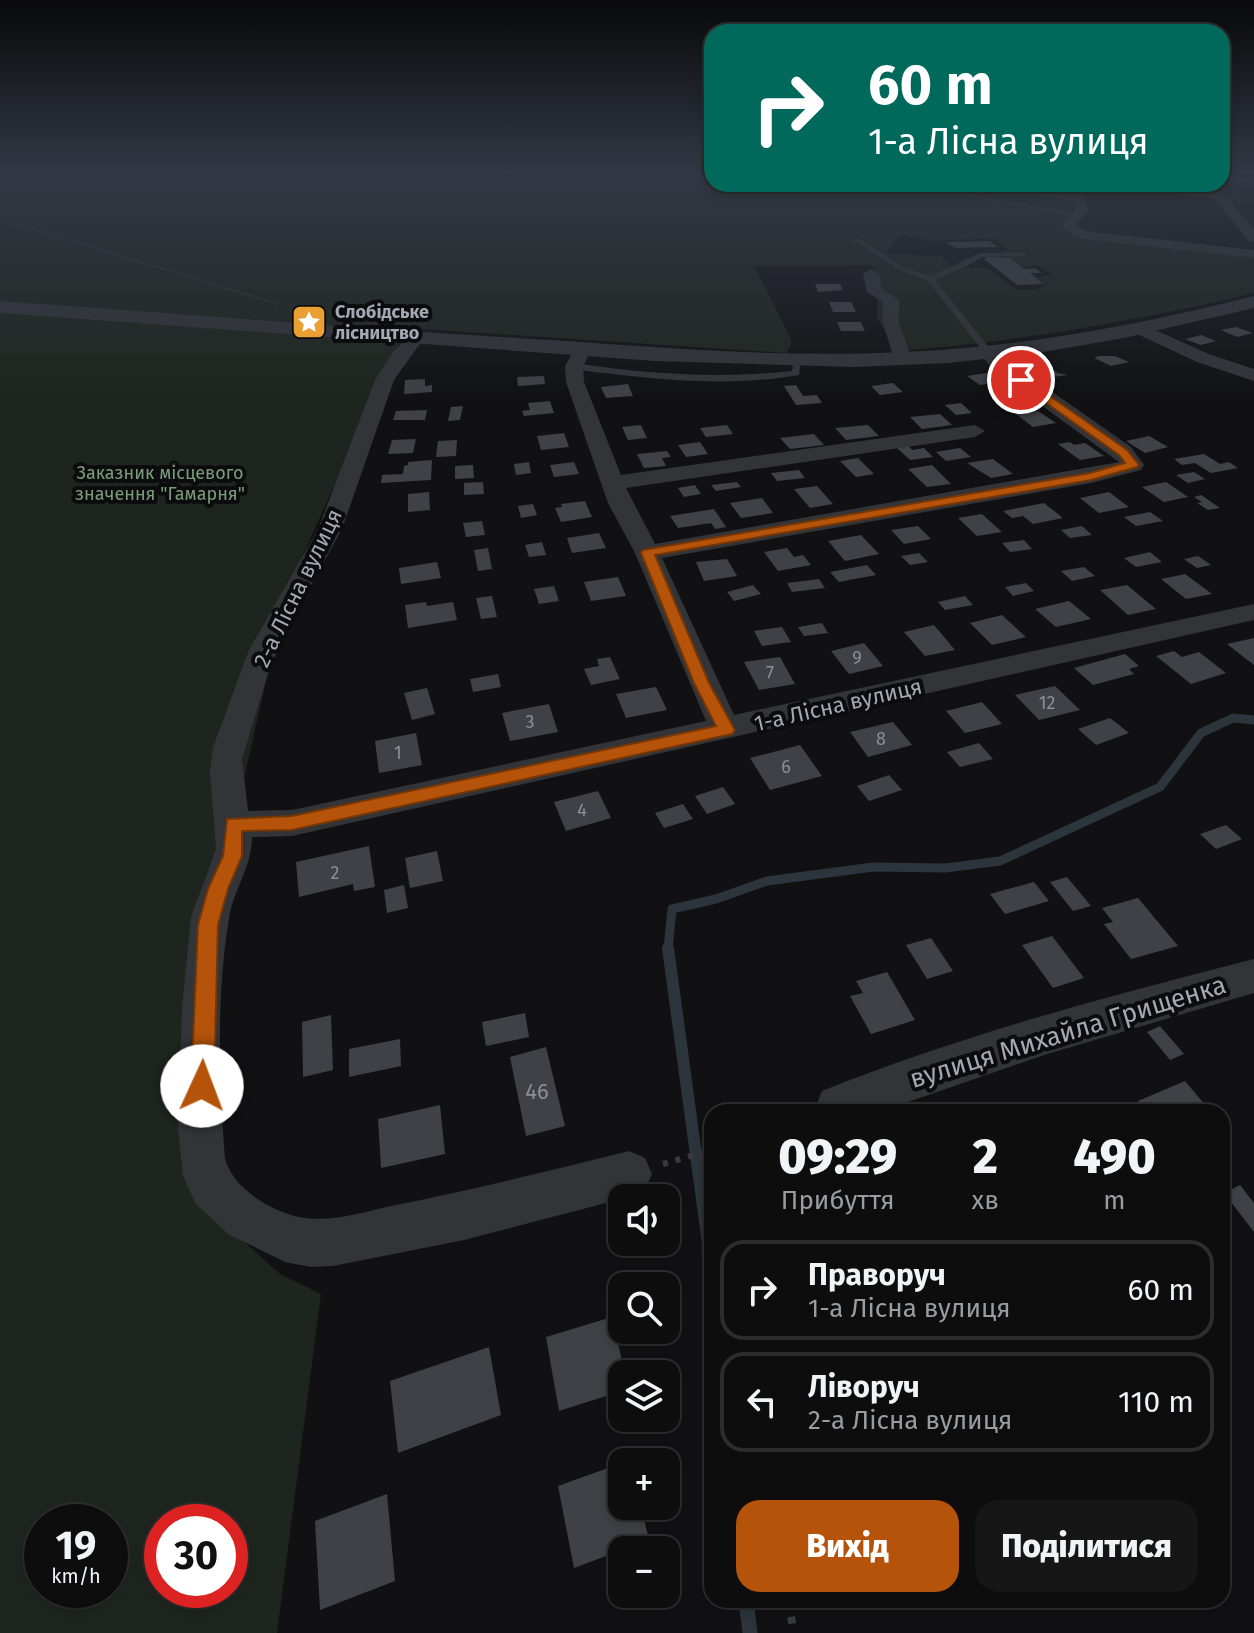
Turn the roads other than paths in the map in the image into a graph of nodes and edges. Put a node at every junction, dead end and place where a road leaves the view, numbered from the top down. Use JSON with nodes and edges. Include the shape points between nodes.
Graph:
{"nodes":[{"id":1,"x":870,"y":247,"type":"edge"},
{"id":2,"x":1190,"y":247,"type":"edge"},
{"id":3,"x":1025,"y":254,"type":"dead end"},
{"id":4,"x":1254,"y":254,"type":"edge"},
{"id":5,"x":871,"y":274,"type":"dead end"},
{"id":6,"x":931,"y":279,"type":"junction"},
{"id":7,"x":1254,"y":302,"type":"edge"},
{"id":8,"x":0,"y":307,"type":"edge"},
{"id":9,"x":1139,"y":328,"type":"junction"},
{"id":10,"x":415,"y":338,"type":"junction"},
{"id":11,"x":988,"y":352,"type":"junction"},
{"id":12,"x":579,"y":358,"type":"junction"},
{"id":13,"x":903,"y":359,"type":"junction"},
{"id":14,"x":1254,"y":375,"type":"edge"},
{"id":15,"x":975,"y":431,"type":"dead end"},
{"id":16,"x":613,"y":483,"type":"junction"},
{"id":17,"x":647,"y":553,"type":"junction"},
{"id":18,"x":1254,"y":612,"type":"edge"},
{"id":19,"x":726,"y":730,"type":"junction"},
{"id":20,"x":233,"y":824,"type":"junction"},
{"id":21,"x":1254,"y":976,"type":"edge"},
{"id":22,"x":843,"y":1104,"type":"edge"},
{"id":23,"x":629,"y":1174,"type":"dead end"}],
"edges":[{"from":1,"to":6,"type":"lane","via":[[900,268]]},
{"from":2,"to":4,"type":"street"},
{"from":3,"to":6,"type":"lane","via":[[980,255]]},
{"from":5,"to":13,"type":"street","via":[[875,292],[891,300],[891,323]]},
{"from":6,"to":11,"type":"lane"},
{"from":7,"to":9,"type":"street"},
{"from":8,"to":10,"type":"street"},
{"from":9,"to":11,"type":"street"},
{"from":9,"to":14,"type":"street"},
{"from":10,"to":12,"type":"street"},
{"from":10,"to":20,"type":"street","name":"2-а Лісна вулиця","via":[[391,363],[331,527],[260,660],[225,760]]},
{"from":11,"to":13,"type":"street"},
{"from":11,"to":17,"type":"street","via":[[1000,366],[1123,452],[1133,465]]},
{"from":12,"to":13,"type":"street"},
{"from":12,"to":16,"type":"street","via":[[575,382]]},
{"from":15,"to":16,"type":"street"},
{"from":16,"to":17,"type":"street"},
{"from":17,"to":19,"type":"street"},
{"from":18,"to":19,"type":"street","name":"1-а Лісна вулиця"},
{"from":19,"to":20,"type":"street","name":"1-а Лісна вулиця","via":[[292,823]]},
{"from":20,"to":23,"type":"street","name":"2-а Лісна вулиця","via":[[233,856],[208,925],[201,1148],[211,1184],[238,1211],[298,1241],[333,1242]]},
{"from":21,"to":22,"type":"street","name":"вулиця Михайла Грищенка","via":[[957,1061]]}]}
